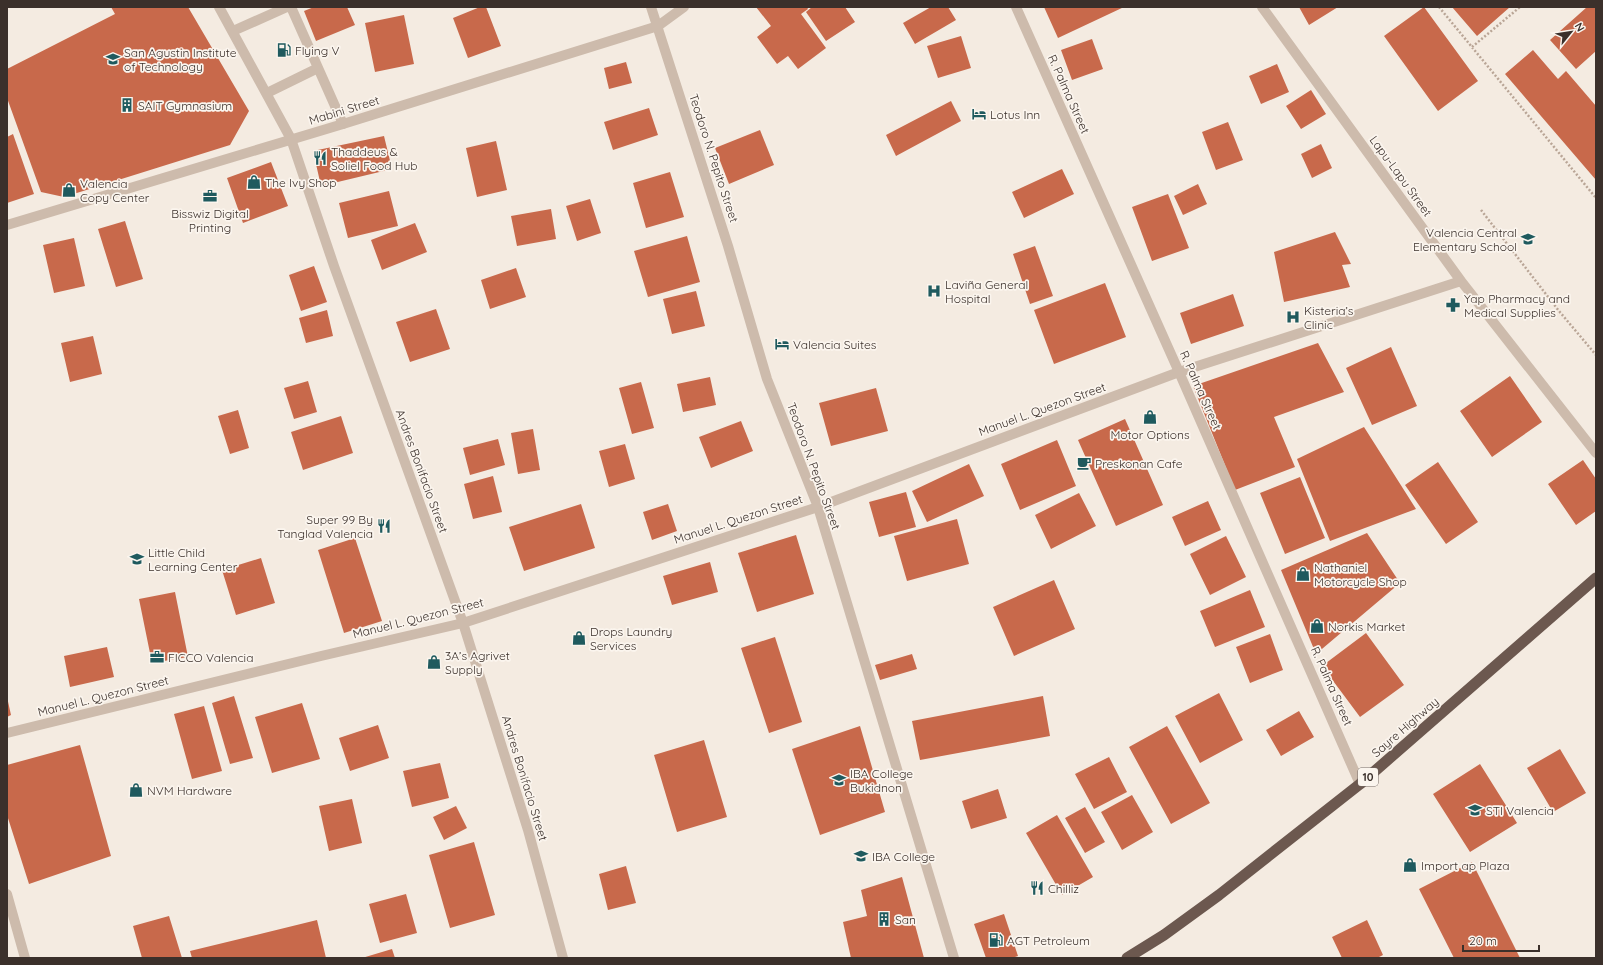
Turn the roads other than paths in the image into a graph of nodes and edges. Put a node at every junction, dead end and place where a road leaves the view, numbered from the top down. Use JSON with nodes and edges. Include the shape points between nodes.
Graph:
{"nodes":[{"id":1,"x":219,"y":7,"type":"edge"},
{"id":2,"x":287,"y":7,"type":"edge"},
{"id":3,"x":291,"y":7,"type":"edge"},
{"id":4,"x":651,"y":7,"type":"edge"},
{"id":5,"x":684,"y":7,"type":"edge"},
{"id":6,"x":1016,"y":7,"type":"edge"},
{"id":7,"x":1262,"y":7,"type":"edge"},
{"id":8,"x":658,"y":26,"type":"junction"},
{"id":9,"x":233,"y":31,"type":"junction"},
{"id":10,"x":318,"y":68,"type":"junction"},
{"id":11,"x":267,"y":93,"type":"junction"},
{"id":12,"x":343,"y":124,"type":"junction"},
{"id":13,"x":291,"y":139,"type":"junction"},
{"id":14,"x":7,"y":225,"type":"edge"},
{"id":15,"x":1461,"y":281,"type":"junction"},
{"id":16,"x":1179,"y":372,"type":"junction"},
{"id":17,"x":1596,"y":453,"type":"edge"},
{"id":18,"x":818,"y":507,"type":"junction"},
{"id":19,"x":1596,"y":578,"type":"edge"},
{"id":20,"x":463,"y":623,"type":"junction"},
{"id":21,"x":7,"y":733,"type":"edge"},
{"id":22,"x":1360,"y":784,"type":"junction"},
{"id":23,"x":7,"y":894,"type":"edge"},
{"id":24,"x":25,"y":958,"type":"edge"},
{"id":25,"x":563,"y":958,"type":"edge"},
{"id":26,"x":954,"y":958,"type":"edge"},
{"id":27,"x":1127,"y":958,"type":"edge"}],
"edges":[{"from":1,"to":9,"type":"street","name":"Andres Bonifacio Street"},
{"from":2,"to":9,"type":"street"},
{"from":3,"to":10,"type":"street"},
{"from":4,"to":8,"type":"street","name":"Teodoro N. Pepito Street"},
{"from":5,"to":8,"type":"street","name":"Mabini Street"},
{"from":6,"to":16,"type":"street","name":"R. Palma Street"},
{"from":7,"to":15,"type":"street","name":"Lapu-Lapu Street"},
{"from":8,"to":12,"type":"street","name":"Mabini Street"},
{"from":8,"to":18,"type":"street","name":"Teodoro N. Pepito Street","via":[[767,379]]},
{"from":9,"to":11,"type":"street","name":"Andres Bonifacio Street"},
{"from":10,"to":11,"type":"street"},
{"from":10,"to":12,"type":"street"},
{"from":11,"to":13,"type":"street","name":"Andres Bonifacio Street"},
{"from":12,"to":13,"type":"street","name":"Mabini Street"},
{"from":13,"to":14,"type":"street","name":"Mabini Street"},
{"from":13,"to":20,"type":"street","name":"Andres Bonifacio Street"},
{"from":15,"to":16,"type":"street","name":"Manuel L. Quezon Street"},
{"from":15,"to":17,"type":"street","name":"Lapu-Lapu Street"},
{"from":16,"to":18,"type":"street","name":"Manuel L. Quezon Street"},
{"from":16,"to":22,"type":"street","name":"R. Palma Street"},
{"from":18,"to":20,"type":"street","name":"Manuel L. Quezon Street"},
{"from":18,"to":26,"type":"street","name":"Teodoro N. Pepito Street"},
{"from":19,"to":22,"type":"highway","name":"Sayre Highway","number":"10"},
{"from":20,"to":21,"type":"street","name":"Manuel L. Quezon Street"},
{"from":20,"to":25,"type":"street","name":"Andres Bonifacio Street","via":[[528,830]]},
{"from":22,"to":27,"type":"highway","name":"Sayre Highway","number":"10","via":[[1219,895]]},
{"from":23,"to":24,"type":"street"}]}
